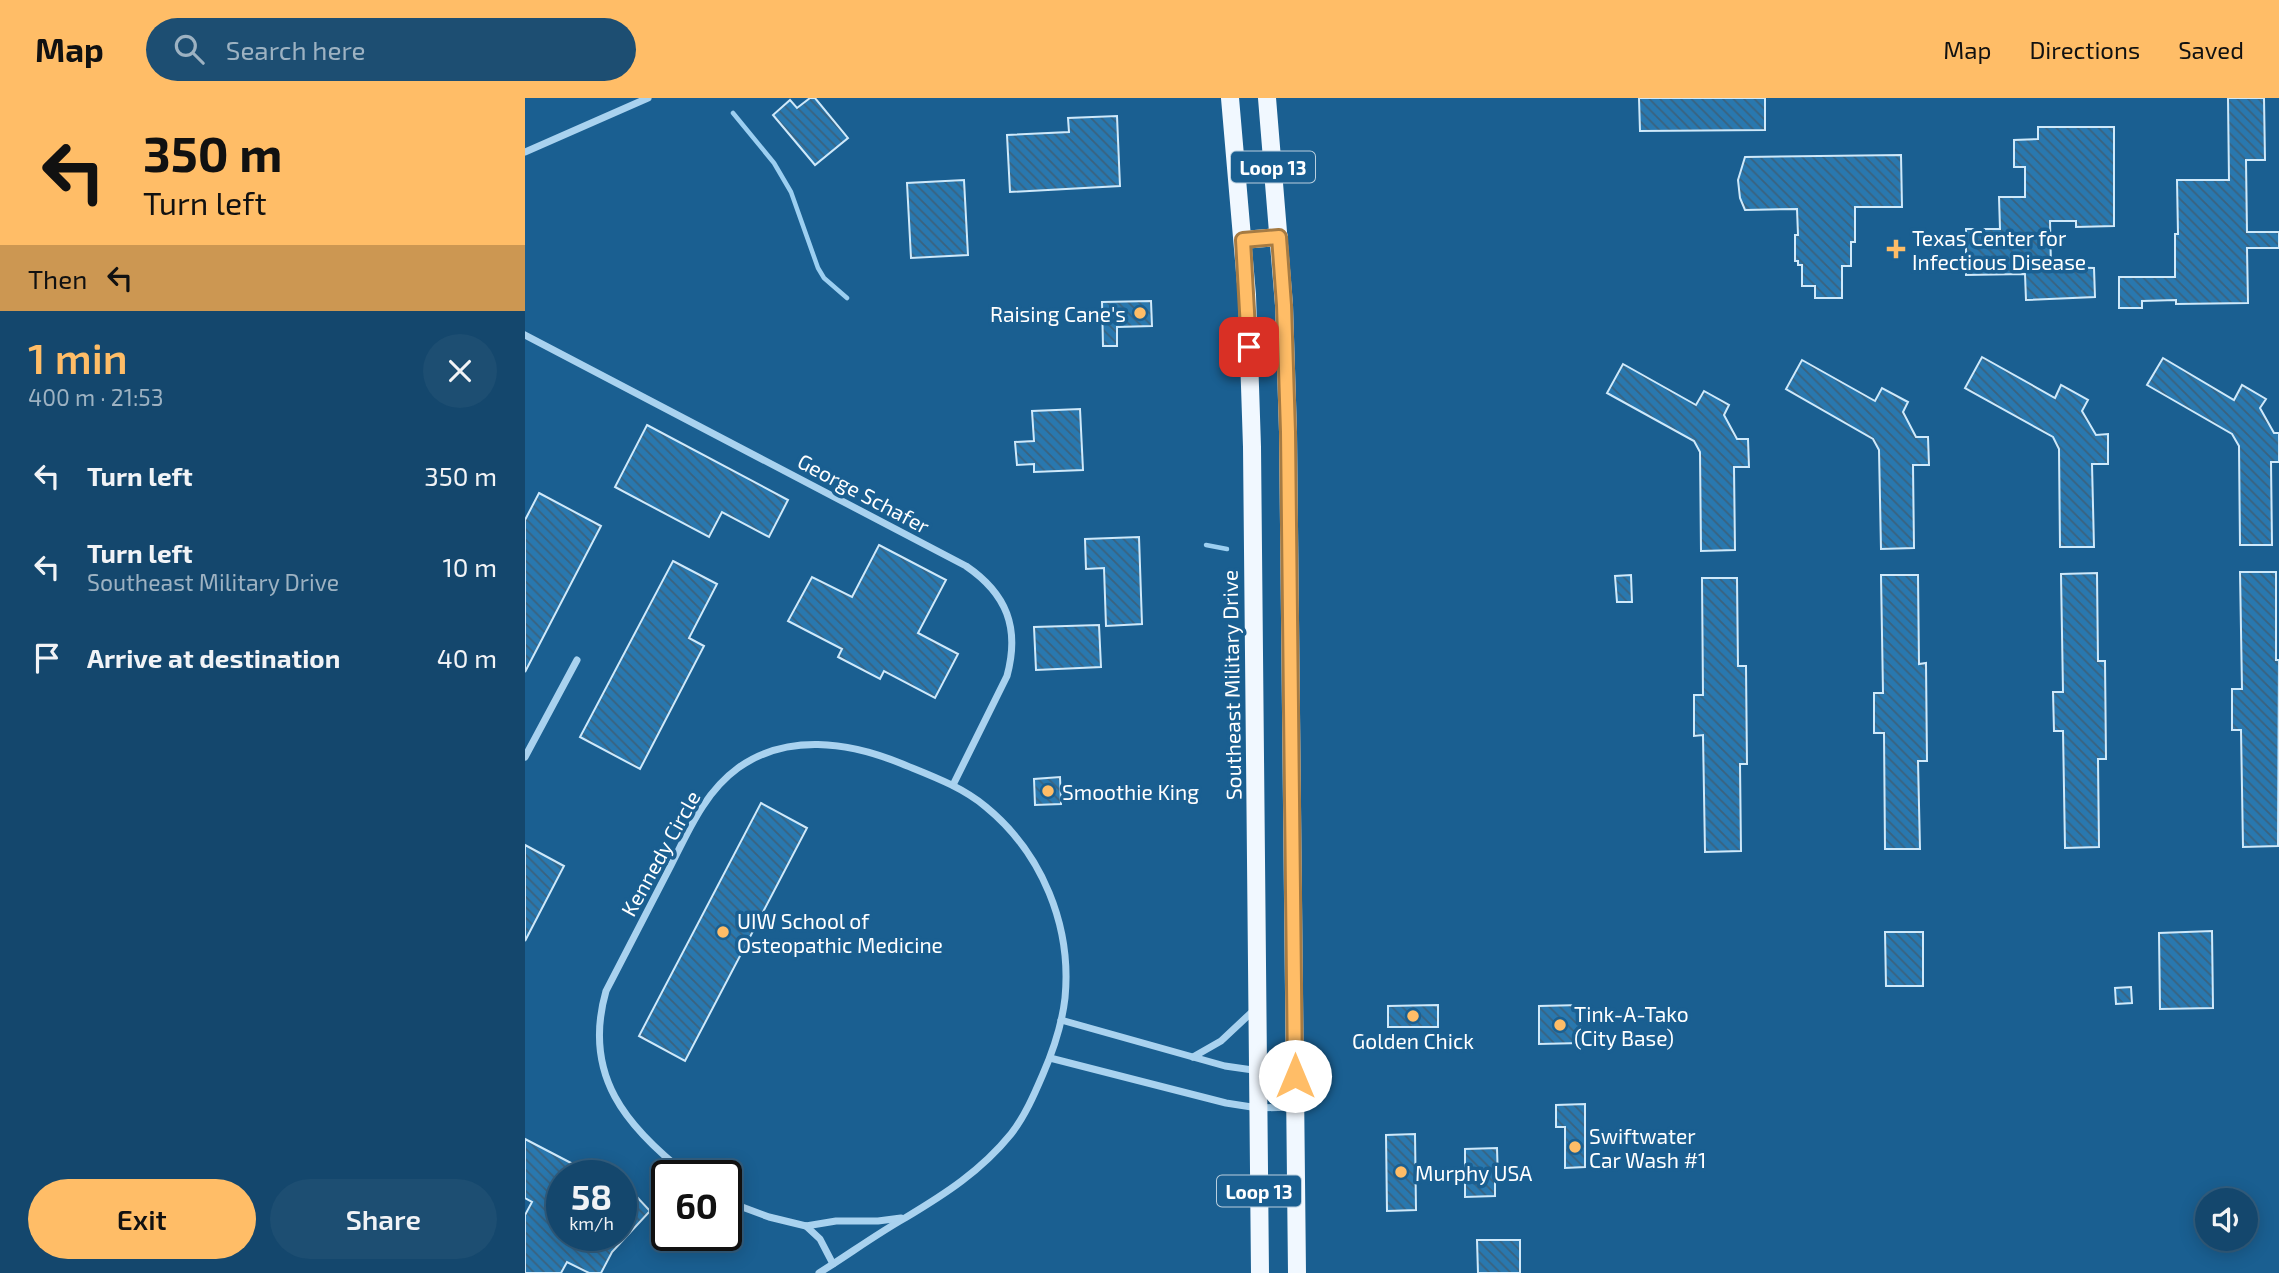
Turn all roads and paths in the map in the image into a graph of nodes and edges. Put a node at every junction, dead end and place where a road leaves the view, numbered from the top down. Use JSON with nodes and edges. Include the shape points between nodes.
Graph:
{"nodes":[{"id":1,"x":648,"y":98,"type":"edge"},
{"id":2,"x":1230,"y":98,"type":"edge"},
{"id":3,"x":1268,"y":98,"type":"edge"},
{"id":4,"x":525,"y":152,"type":"edge"},
{"id":5,"x":1279,"y":237,"type":"junction"},
{"id":6,"x":1243,"y":240,"type":"junction"},
{"id":7,"x":525,"y":335,"type":"edge"},
{"id":8,"x":577,"y":660,"type":"dead end"},
{"id":9,"x":525,"y":757,"type":"edge"},
{"id":10,"x":953,"y":785,"type":"junction"},
{"id":11,"x":1257,"y":1007,"type":"junction"},
{"id":12,"x":1061,"y":1020,"type":"junction"},
{"id":13,"x":1193,"y":1057,"type":"junction"},
{"id":14,"x":1050,"y":1058,"type":"junction"},
{"id":15,"x":1257,"y":1070,"type":"junction"},
{"id":16,"x":1295,"y":1076,"type":"junction"},
{"id":17,"x":1296,"y":1107,"type":"junction"},
{"id":18,"x":1258,"y":1108,"type":"junction"},
{"id":19,"x":668,"y":1160,"type":"edge"},
{"id":20,"x":742,"y":1207,"type":"edge"},
{"id":21,"x":905,"y":1218,"type":"junction"},
{"id":22,"x":806,"y":1226,"type":"junction"},
{"id":23,"x":833,"y":1264,"type":"junction"},
{"id":24,"x":819,"y":1273,"type":"edge"},
{"id":25,"x":1260,"y":1273,"type":"edge"},
{"id":26,"x":1297,"y":1273,"type":"edge"}],
"edges":[{"from":1,"to":4,"type":"street"},
{"from":2,"to":6,"type":"main road","name":"Southeast Military Drive","number":"Loop 13"},
{"from":3,"to":5,"type":"main road","number":"Loop 13"},
{"from":5,"to":6,"type":"main road"},
{"from":5,"to":16,"type":"main road","number":"Loop 13","via":[[1288,432]]},
{"from":6,"to":11,"type":"main road","name":"Southeast Military Drive","number":"Loop 13","via":[[1252,447]]},
{"from":7,"to":10,"type":"street","name":"George Schafer","via":[[966,566],[994,589],[1010,622],[1012,659]]},
{"from":8,"to":9,"type":"street"},
{"from":10,"to":12,"type":"street","name":"Kennedy Circle","via":[[985,806],[1017,838],[1053,901],[1064,955]]},
{"from":10,"to":19,"type":"street","name":"Kennedy Circle","via":[[861,749],[811,744],[747,762],[706,799],[606,991],[599,1014],[603,1068],[624,1113]]},
{"from":11,"to":13,"type":"street","via":[[1221,1041]]},
{"from":11,"to":15,"type":"main road","name":"Southeast Military Drive","number":"Loop 13"},
{"from":12,"to":13,"type":"street"},
{"from":12,"to":14,"type":"street","name":"Kennedy Circle"},
{"from":13,"to":15,"type":"street"},
{"from":14,"to":18,"type":"street"},
{"from":14,"to":21,"type":"street","name":"Kennedy Circle","via":[[1010,1135],[963,1182]]},
{"from":15,"to":16,"type":"street"},
{"from":15,"to":18,"type":"main road","name":"Southeast Military Drive","number":"Loop 13"},
{"from":16,"to":17,"type":"main road","number":"Loop 13"},
{"from":17,"to":18,"type":"street"},
{"from":17,"to":26,"type":"main road","number":"Loop 13"},
{"from":18,"to":25,"type":"main road","name":"Southeast Military Drive","number":"Loop 13"},
{"from":20,"to":22,"type":"street","name":"Kennedy Circle"},
{"from":21,"to":22,"type":"street","name":"Kennedy Circle"},
{"from":21,"to":23,"type":"street","name":"Kennedy Circle"},
{"from":22,"to":23,"type":"street","via":[[820,1239]]},
{"from":23,"to":24,"type":"street","name":"Kennedy Circle"}]}
